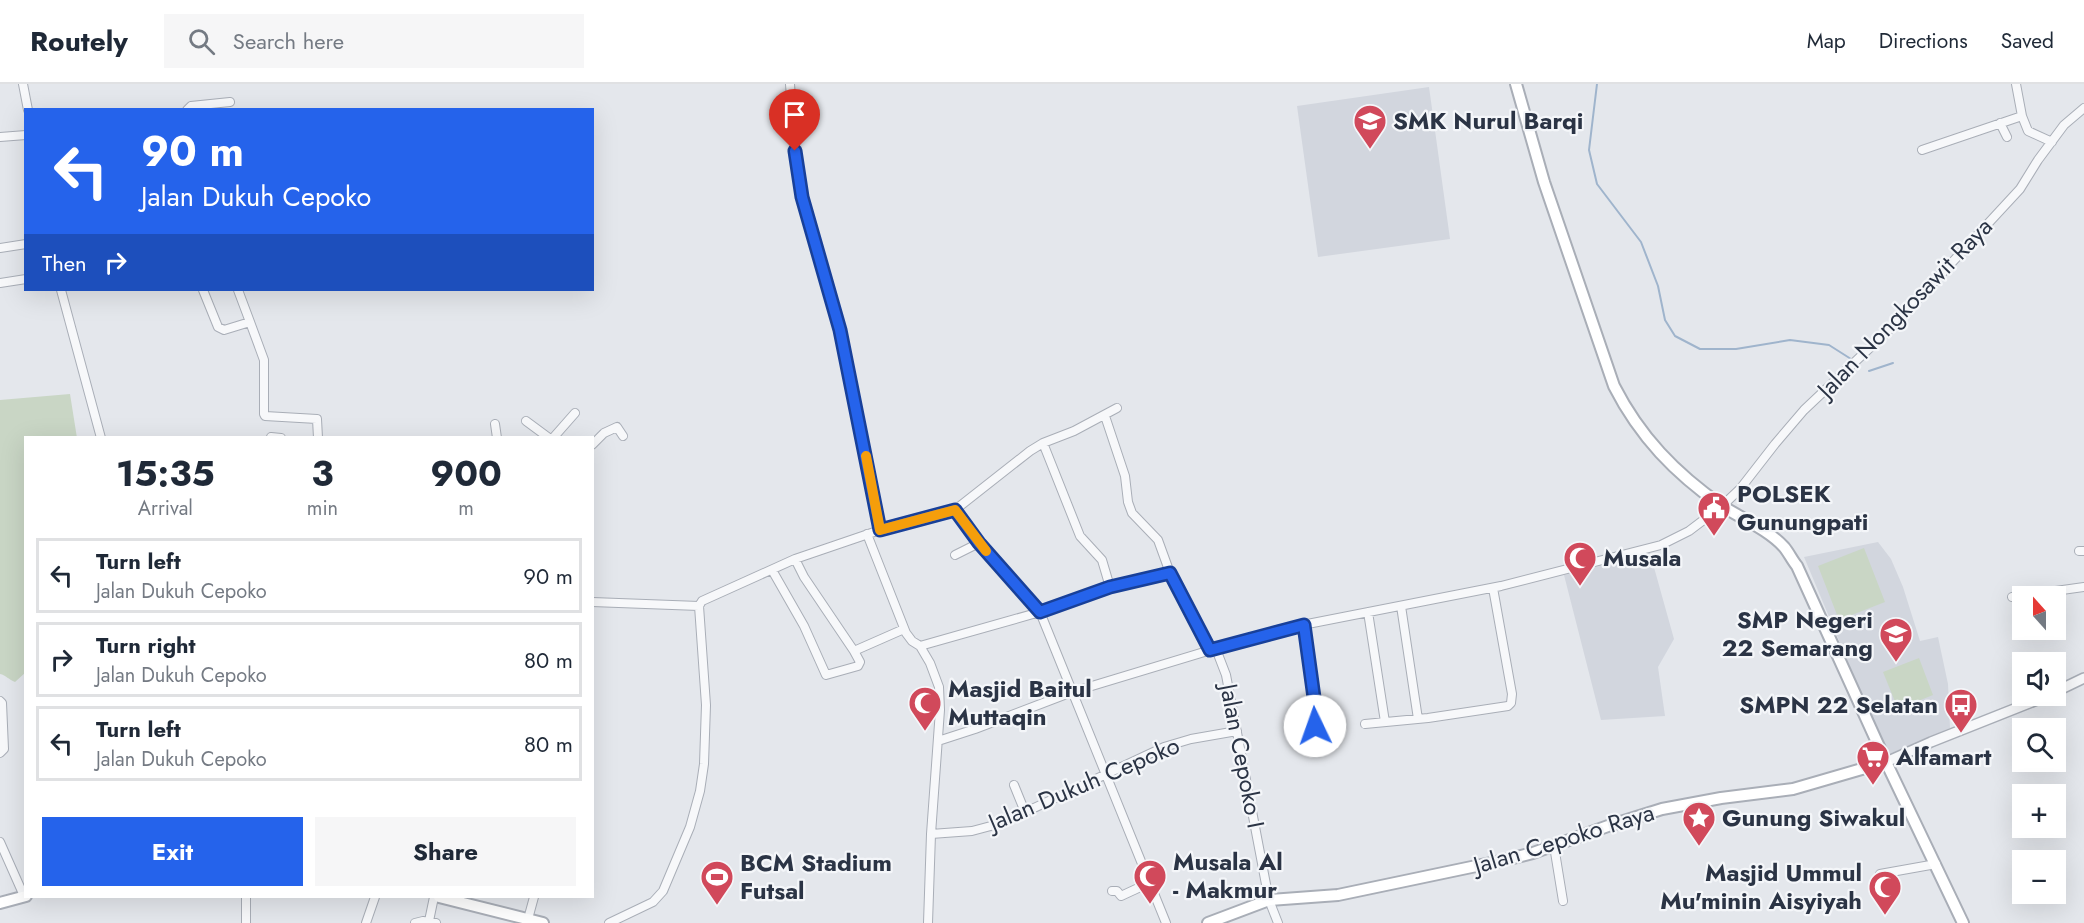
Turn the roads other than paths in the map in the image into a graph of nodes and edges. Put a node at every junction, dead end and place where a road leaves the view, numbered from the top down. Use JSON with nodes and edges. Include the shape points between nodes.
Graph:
{"nodes":[{"id":1,"x":23,"y":84,"type":"edge"},
{"id":2,"x":790,"y":84,"type":"edge"},
{"id":3,"x":1516,"y":84,"type":"edge"},
{"id":4,"x":2016,"y":84,"type":"edge"},
{"id":5,"x":231,"y":102,"type":"dead end"},
{"id":6,"x":28,"y":108,"type":"edge"},
{"id":7,"x":189,"y":108,"type":"edge"},
{"id":8,"x":2084,"y":108,"type":"edge"},
{"id":9,"x":2022,"y":116,"type":"junction"},
{"id":10,"x":2000,"y":123,"type":"junction"},
{"id":11,"x":24,"y":135,"type":"edge"},
{"id":12,"x":0,"y":137,"type":"edge"},
{"id":13,"x":2007,"y":137,"type":"dead end"},
{"id":14,"x":2052,"y":142,"type":"junction"},
{"id":15,"x":1922,"y":150,"type":"dead end"},
{"id":16,"x":24,"y":244,"type":"edge"},
{"id":17,"x":0,"y":248,"type":"edge"},
{"id":18,"x":24,"y":279,"type":"edge"},
{"id":19,"x":0,"y":283,"type":"edge"},
{"id":20,"x":61,"y":291,"type":"edge"},
{"id":21,"x":203,"y":291,"type":"edge"},
{"id":22,"x":238,"y":291,"type":"edge"},
{"id":23,"x":250,"y":322,"type":"junction"},
{"id":24,"x":1117,"y":408,"type":"dead end"},
{"id":25,"x":575,"y":413,"type":"dead end"},
{"id":26,"x":1105,"y":416,"type":"junction"},
{"id":27,"x":526,"y":421,"type":"dead end"},
{"id":28,"x":495,"y":424,"type":"dead end"},
{"id":29,"x":100,"y":436,"type":"edge"},
{"id":30,"x":318,"y":436,"type":"edge"},
{"id":31,"x":496,"y":436,"type":"edge"},
{"id":32,"x":548,"y":436,"type":"edge"},
{"id":33,"x":553,"y":436,"type":"edge"},
{"id":34,"x":623,"y":436,"type":"dead end"},
{"id":35,"x":594,"y":443,"type":"edge"},
{"id":36,"x":1043,"y":443,"type":"junction"},
{"id":37,"x":1722,"y":506,"type":"junction"},
{"id":38,"x":955,"y":510,"type":"junction"},
{"id":39,"x":880,"y":530,"type":"junction"},
{"id":40,"x":867,"y":534,"type":"junction"},
{"id":41,"x":979,"y":543,"type":"junction"},
{"id":42,"x":955,"y":555,"type":"dead end"},
{"id":43,"x":795,"y":560,"type":"junction"},
{"id":44,"x":772,"y":570,"type":"junction"},
{"id":45,"x":1170,"y":573,"type":"junction"},
{"id":46,"x":1110,"y":587,"type":"junction"},
{"id":47,"x":2084,"y":587,"type":"edge"},
{"id":48,"x":1493,"y":588,"type":"junction"},
{"id":49,"x":2066,"y":590,"type":"edge"},
{"id":50,"x":594,"y":602,"type":"edge"},
{"id":51,"x":699,"y":606,"type":"junction"},
{"id":52,"x":1401,"y":606,"type":"junction"},
{"id":53,"x":1040,"y":612,"type":"junction"},
{"id":54,"x":1368,"y":612,"type":"junction"},
{"id":55,"x":1304,"y":625,"type":"junction"},
{"id":56,"x":904,"y":629,"type":"junction"},
{"id":57,"x":920,"y":646,"type":"junction"},
{"id":58,"x":1213,"y":649,"type":"junction"},
{"id":59,"x":854,"y":651,"type":"junction"},
{"id":60,"x":2084,"y":678,"type":"edge"},
{"id":61,"x":2066,"y":687,"type":"edge"},
{"id":62,"x":1072,"y":692,"type":"junction"},
{"id":63,"x":0,"y":701,"type":"edge"},
{"id":64,"x":2022,"y":706,"type":"edge"},
{"id":65,"x":1418,"y":719,"type":"junction"},
{"id":66,"x":1385,"y":722,"type":"junction"},
{"id":67,"x":1365,"y":724,"type":"dead end"},
{"id":68,"x":1237,"y":731,"type":"junction"},
{"id":69,"x":1290,"y":732,"type":"dead end"},
{"id":70,"x":938,"y":741,"type":"junction"},
{"id":71,"x":0,"y":753,"type":"edge"},
{"id":72,"x":1886,"y":762,"type":"junction"},
{"id":73,"x":1106,"y":775,"type":"junction"},
{"id":74,"x":1014,"y":784,"type":"dead end"},
{"id":75,"x":1025,"y":812,"type":"junction"},
{"id":76,"x":930,"y":834,"type":"junction"},
{"id":77,"x":0,"y":842,"type":"edge"},
{"id":78,"x":1554,"y":846,"type":"junction"},
{"id":79,"x":1936,"y":864,"type":"junction"},
{"id":80,"x":1880,"y":874,"type":"dead end"},
{"id":81,"x":1149,"y":883,"type":"junction"},
{"id":82,"x":1112,"y":891,"type":"dead end"},
{"id":83,"x":24,"y":894,"type":"edge"},
{"id":84,"x":24,"y":896,"type":"edge"},
{"id":85,"x":246,"y":898,"type":"edge"},
{"id":86,"x":375,"y":898,"type":"edge"},
{"id":87,"x":434,"y":898,"type":"edge"},
{"id":88,"x":534,"y":898,"type":"edge"},
{"id":89,"x":458,"y":899,"type":"edge"},
{"id":90,"x":1269,"y":900,"type":"junction"},
{"id":91,"x":1563,"y":902,"type":"dead end"},
{"id":92,"x":0,"y":903,"type":"edge"},
{"id":93,"x":433,"y":922,"type":"edge"},
{"id":94,"x":536,"y":922,"type":"edge"},
{"id":95,"x":246,"y":923,"type":"edge"},
{"id":96,"x":366,"y":923,"type":"edge"},
{"id":97,"x":415,"y":923,"type":"edge"},
{"id":98,"x":609,"y":923,"type":"edge"},
{"id":99,"x":928,"y":923,"type":"edge"},
{"id":100,"x":1166,"y":923,"type":"edge"},
{"id":101,"x":1208,"y":923,"type":"edge"},
{"id":102,"x":1278,"y":923,"type":"edge"},
{"id":103,"x":1963,"y":923,"type":"edge"}],
"edges":[{"from":1,"to":6,"type":"street"},
{"from":2,"to":39,"type":"street","via":[[802,197],[840,330]]},
{"from":3,"to":37,"type":"main road","via":[[1544,182],[1614,386],[1626,410],[1655,448]]},
{"from":4,"to":9,"type":"street"},
{"from":5,"to":7,"type":"street"},
{"from":8,"to":14,"type":"street","name":"Jalan Nongkosawit Raya"},
{"from":9,"to":10,"type":"street"},
{"from":9,"to":14,"type":"street","via":[[2028,131]]},
{"from":10,"to":13,"type":"street"},
{"from":10,"to":15,"type":"street"},
{"from":11,"to":12,"type":"street"},
{"from":14,"to":37,"type":"street","name":"Jalan Nongkosawit Raya","via":[[2020,189],[1895,324],[1804,410]]},
{"from":16,"to":17,"type":"street"},
{"from":18,"to":19,"type":"street"},
{"from":20,"to":29,"type":"street"},
{"from":21,"to":23,"type":"street","via":[[220,329]]},
{"from":22,"to":23,"type":"street"},
{"from":23,"to":30,"type":"street","via":[[264,360],[265,416],[317,419]]},
{"from":24,"to":26,"type":"street"},
{"from":25,"to":33,"type":"street"},
{"from":26,"to":36,"type":"street"},
{"from":26,"to":45,"type":"street","via":[[1125,476],[1132,513],[1158,540]]},
{"from":27,"to":32,"type":"street"},
{"from":28,"to":31,"type":"street"},
{"from":34,"to":35,"type":"street","via":[[617,427]]},
{"from":36,"to":38,"type":"street"},
{"from":36,"to":46,"type":"street","via":[[1080,536],[1102,560]]},
{"from":37,"to":48,"type":"street","via":[[1689,531],[1661,545]]},
{"from":37,"to":72,"type":"main road","via":[[1778,541],[1797,566]]},
{"from":38,"to":39,"type":"street"},
{"from":38,"to":41,"type":"street"},
{"from":39,"to":40,"type":"street"},
{"from":40,"to":43,"type":"street"},
{"from":40,"to":56,"type":"street"},
{"from":41,"to":42,"type":"street"},
{"from":41,"to":53,"type":"street"},
{"from":43,"to":44,"type":"street"},
{"from":43,"to":59,"type":"street"},
{"from":44,"to":51,"type":"street","via":[[709,597]]},
{"from":44,"to":59,"type":"street","via":[[826,675],[858,666]]},
{"from":45,"to":46,"type":"street"},
{"from":45,"to":58,"type":"street"},
{"from":46,"to":53,"type":"street"},
{"from":47,"to":49,"type":"street"},
{"from":48,"to":52,"type":"street"},
{"from":48,"to":65,"type":"street","via":[[1511,703]]},
{"from":50,"to":51,"type":"street"},
{"from":51,"to":98,"type":"street","via":[[704,764],[690,827],[663,891],[653,902]]},
{"from":52,"to":54,"type":"street"},
{"from":52,"to":65,"type":"street"},
{"from":53,"to":57,"type":"street"},
{"from":53,"to":62,"type":"street"},
{"from":54,"to":55,"type":"street"},
{"from":54,"to":66,"type":"street"},
{"from":55,"to":58,"type":"street"},
{"from":55,"to":69,"type":"street","via":[[1317,722],[1311,729]]},
{"from":56,"to":57,"type":"street"},
{"from":56,"to":59,"type":"street"},
{"from":57,"to":70,"type":"street","via":[[939,687]]},
{"from":58,"to":62,"type":"street"},
{"from":58,"to":68,"type":"street","name":"Jalan Cepoko I","via":[[1226,675]]},
{"from":60,"to":61,"type":"street"},
{"from":62,"to":70,"type":"street"},
{"from":62,"to":73,"type":"street"},
{"from":63,"to":71,"type":"street","via":[[4,749]]},
{"from":64,"to":72,"type":"street"},
{"from":65,"to":66,"type":"street"},
{"from":66,"to":67,"type":"street"},
{"from":68,"to":73,"type":"street","name":"Jalan Dukuh Cepoko","via":[[1164,747]]},
{"from":68,"to":90,"type":"street","name":"Jalan Cepoko I"},
{"from":70,"to":76,"type":"street"},
{"from":72,"to":78,"type":"main road","name":"Jalan Cepoko Raya","via":[[1793,789],[1662,809]]},
{"from":72,"to":79,"type":"main road"},
{"from":73,"to":75,"type":"street","name":"Jalan Dukuh Cepoko"},
{"from":73,"to":81,"type":"street"},
{"from":74,"to":75,"type":"street"},
{"from":75,"to":76,"type":"street","name":"Jalan Dukuh Cepoko","via":[[972,831]]},
{"from":76,"to":99,"type":"street"},
{"from":77,"to":83,"type":"street"},
{"from":78,"to":90,"type":"main road","name":"Jalan Cepoko Raya","via":[[1338,895]]},
{"from":78,"to":91,"type":"street"},
{"from":79,"to":80,"type":"street"},
{"from":79,"to":103,"type":"main road"},
{"from":81,"to":82,"type":"street","via":[[1123,896]]},
{"from":81,"to":100,"type":"street"},
{"from":84,"to":92,"type":"main road"},
{"from":85,"to":95,"type":"street"},
{"from":86,"to":96,"type":"street"},
{"from":87,"to":93,"type":"street"},
{"from":88,"to":94,"type":"street"},
{"from":89,"to":94,"type":"main road"},
{"from":90,"to":101,"type":"main road","name":"Jalan Cepoko Raya"},
{"from":90,"to":102,"type":"street"},
{"from":93,"to":97,"type":"street"}]}
